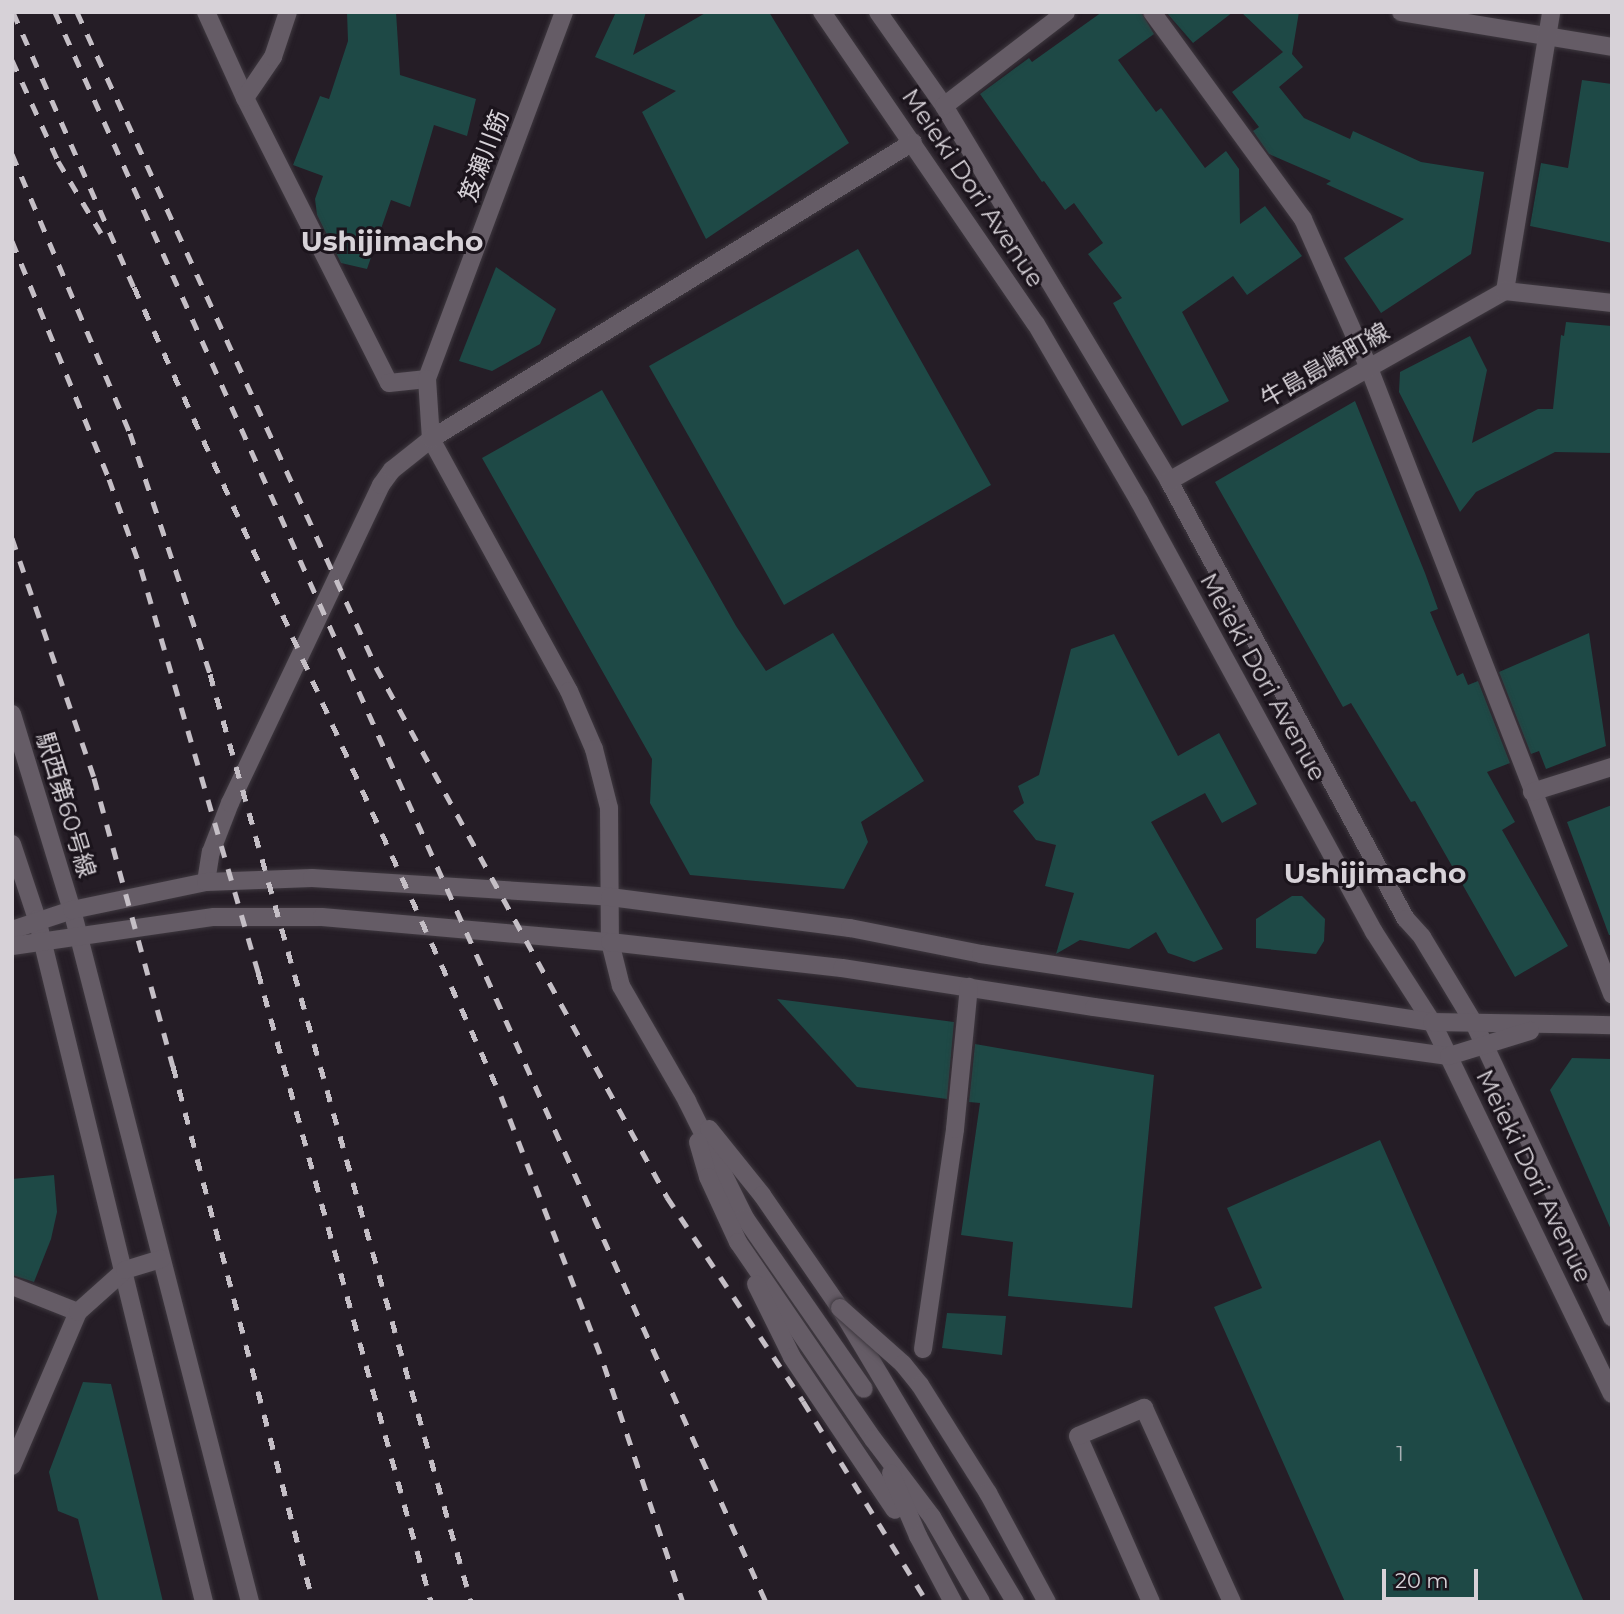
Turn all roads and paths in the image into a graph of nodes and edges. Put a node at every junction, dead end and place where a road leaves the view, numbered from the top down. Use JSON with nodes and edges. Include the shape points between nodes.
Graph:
{"nodes":[{"id":1,"x":206,"y":12,"type":"edge"},
{"id":2,"x":288,"y":12,"type":"edge"},
{"id":3,"x":565,"y":12,"type":"edge"},
{"id":4,"x":822,"y":12,"type":"edge"},
{"id":5,"x":878,"y":12,"type":"edge"},
{"id":6,"x":1066,"y":12,"type":"edge"},
{"id":7,"x":1152,"y":12,"type":"edge"},
{"id":8,"x":1401,"y":12,"type":"edge"},
{"id":9,"x":1551,"y":12,"type":"edge"},
{"id":10,"x":1547,"y":38,"type":"junction"},
{"id":11,"x":1612,"y":47,"type":"edge"},
{"id":12,"x":245,"y":98,"type":"junction"},
{"id":13,"x":944,"y":106,"type":"junction"},
{"id":14,"x":913,"y":142,"type":"junction"},
{"id":15,"x":1505,"y":291,"type":"junction"},
{"id":16,"x":1612,"y":303,"type":"edge"},
{"id":17,"x":1369,"y":368,"type":"junction"},
{"id":18,"x":427,"y":379,"type":"junction"},
{"id":19,"x":431,"y":439,"type":"junction"},
{"id":20,"x":1169,"y":481,"type":"junction"},
{"id":21,"x":12,"y":714,"type":"edge"},
{"id":22,"x":1612,"y":767,"type":"edge"},
{"id":23,"x":1532,"y":792,"type":"junction"},
{"id":24,"x":12,"y":844,"type":"edge"},
{"id":25,"x":206,"y":882,"type":"junction"},
{"id":26,"x":610,"y":897,"type":"junction"},
{"id":27,"x":72,"y":910,"type":"junction"},
{"id":28,"x":37,"y":919,"type":"junction"},
{"id":29,"x":12,"y":930,"type":"edge"},
{"id":30,"x":79,"y":936,"type":"junction"},
{"id":31,"x":610,"y":942,"type":"junction"},
{"id":32,"x":43,"y":943,"type":"junction"},
{"id":33,"x":12,"y":946,"type":"edge"},
{"id":34,"x":969,"y":987,"type":"junction"},
{"id":35,"x":1612,"y":993,"type":"edge"},
{"id":36,"x":1432,"y":1022,"type":"junction"},
{"id":37,"x":1475,"y":1025,"type":"junction"},
{"id":38,"x":1544,"y":1026,"type":"junction"},
{"id":39,"x":1612,"y":1026,"type":"edge"},
{"id":40,"x":1485,"y":1045,"type":"junction"},
{"id":41,"x":1449,"y":1056,"type":"junction"},
{"id":42,"x":687,"y":1101,"type":"junction"},
{"id":43,"x":738,"y":1242,"type":"junction"},
{"id":44,"x":161,"y":1259,"type":"junction"},
{"id":45,"x":125,"y":1270,"type":"junction"},
{"id":46,"x":12,"y":1286,"type":"edge"},
{"id":47,"x":838,"y":1305,"type":"junction"},
{"id":48,"x":78,"y":1312,"type":"junction"},
{"id":49,"x":1612,"y":1318,"type":"edge"},
{"id":50,"x":923,"y":1349,"type":"dead end"},
{"id":51,"x":864,"y":1389,"type":"dead end"},
{"id":52,"x":1612,"y":1394,"type":"edge"},
{"id":53,"x":884,"y":1455,"type":"junction"},
{"id":54,"x":12,"y":1466,"type":"edge"},
{"id":55,"x":895,"y":1510,"type":"dead end"},
{"id":56,"x":204,"y":1602,"type":"edge"},
{"id":57,"x":250,"y":1602,"type":"edge"},
{"id":58,"x":953,"y":1602,"type":"edge"},
{"id":59,"x":981,"y":1602,"type":"edge"},
{"id":60,"x":1014,"y":1602,"type":"edge"},
{"id":61,"x":1047,"y":1602,"type":"edge"},
{"id":62,"x":1151,"y":1602,"type":"edge"},
{"id":63,"x":1232,"y":1602,"type":"edge"}],
"edges":[{"from":1,"to":12,"type":"street"},
{"from":2,"to":12,"type":"street","via":[[273,57]]},
{"from":3,"to":18,"type":"street","name":"笈瀬川筋"},
{"from":4,"to":14,"type":"street","name":"Meieki Dori Avenue"},
{"from":5,"to":13,"type":"street","name":"Meieki Dori Avenue"},
{"from":6,"to":13,"type":"street"},
{"from":7,"to":17,"type":"street","via":[[1303,219]]},
{"from":8,"to":10,"type":"street"},
{"from":9,"to":10,"type":"street"},
{"from":10,"to":11,"type":"street"},
{"from":10,"to":15,"type":"street"},
{"from":12,"to":18,"type":"street","via":[[389,383]]},
{"from":13,"to":20,"type":"street","name":"Meieki Dori Avenue"},
{"from":14,"to":19,"type":"street"},
{"from":14,"to":36,"type":"street","name":"Meieki Dori Avenue","via":[[1037,324],[1374,932]]},
{"from":15,"to":16,"type":"street"},
{"from":15,"to":17,"type":"street","name":"牛島島崎町線"},
{"from":17,"to":20,"type":"street","name":"牛島島崎町線"},
{"from":17,"to":23,"type":"street"},
{"from":18,"to":19,"type":"street","name":"笈瀬川筋"},
{"from":19,"to":25,"type":"street","via":[[405,457],[382,485],[230,803],[211,852]]},
{"from":19,"to":26,"type":"street","via":[[569,691],[594,749],[609,808]]},
{"from":20,"to":37,"type":"street","name":"Meieki Dori Avenue","via":[[1406,919],[1422,937]]},
{"from":21,"to":27,"type":"street","name":"駅西第60号線"},
{"from":22,"to":23,"type":"street"},
{"from":23,"to":35,"type":"street"},
{"from":24,"to":28,"type":"street"},
{"from":25,"to":26,"type":"street","via":[[312,878]]},
{"from":25,"to":27,"type":"street"},
{"from":26,"to":31,"type":"street"},
{"from":26,"to":36,"type":"street","via":[[850,928],[981,954]]},
{"from":27,"to":28,"type":"street"},
{"from":27,"to":30,"type":"street","name":"駅西第60号線"},
{"from":28,"to":29,"type":"street"},
{"from":28,"to":32,"type":"street"},
{"from":30,"to":31,"type":"street","via":[[214,917],[322,917]]},
{"from":30,"to":32,"type":"street"},
{"from":30,"to":44,"type":"street","name":"駅西第60号線"},
{"from":31,"to":34,"type":"street"},
{"from":31,"to":42,"type":"street","via":[[621,986]]},
{"from":32,"to":33,"type":"street"},
{"from":32,"to":45,"type":"street"},
{"from":34,"to":41,"type":"street"},
{"from":34,"to":50,"type":"street","via":[[955,1129]]},
{"from":36,"to":37,"type":"street"},
{"from":36,"to":41,"type":"street","name":"Meieki Dori Avenue"},
{"from":37,"to":38,"type":"street"},
{"from":37,"to":40,"type":"street","name":"Meieki Dori Avenue"},
{"from":38,"to":39,"type":"street"},
{"from":38,"to":40,"type":"street"},
{"from":40,"to":41,"type":"street"},
{"from":40,"to":49,"type":"street","name":"Meieki Dori Avenue"},
{"from":41,"to":52,"type":"street","name":"Meieki Dori Avenue"},
{"from":42,"to":43,"type":"street","via":[[708,1177]]},
{"from":42,"to":47,"type":"street","via":[[762,1195]]},
{"from":42,"to":51,"type":"street","via":[[745,1218]]},
{"from":43,"to":53,"type":"street"},
{"from":43,"to":55,"type":"street","via":[[792,1357]]},
{"from":44,"to":45,"type":"street"},
{"from":44,"to":57,"type":"street","name":"駅西第60号線"},
{"from":45,"to":48,"type":"street"},
{"from":45,"to":56,"type":"street"},
{"from":46,"to":48,"type":"street"},
{"from":47,"to":60,"type":"street"},
{"from":47,"to":61,"type":"street","bridge":true,"via":[[920,1385],[988,1493]]},
{"from":48,"to":54,"type":"street"},
{"from":53,"to":58,"type":"street","via":[[918,1536]]},
{"from":53,"to":59,"type":"street","via":[[932,1517]]},
{"from":62,"to":63,"type":"street","via":[[1078,1436],[1144,1408]]}]}
